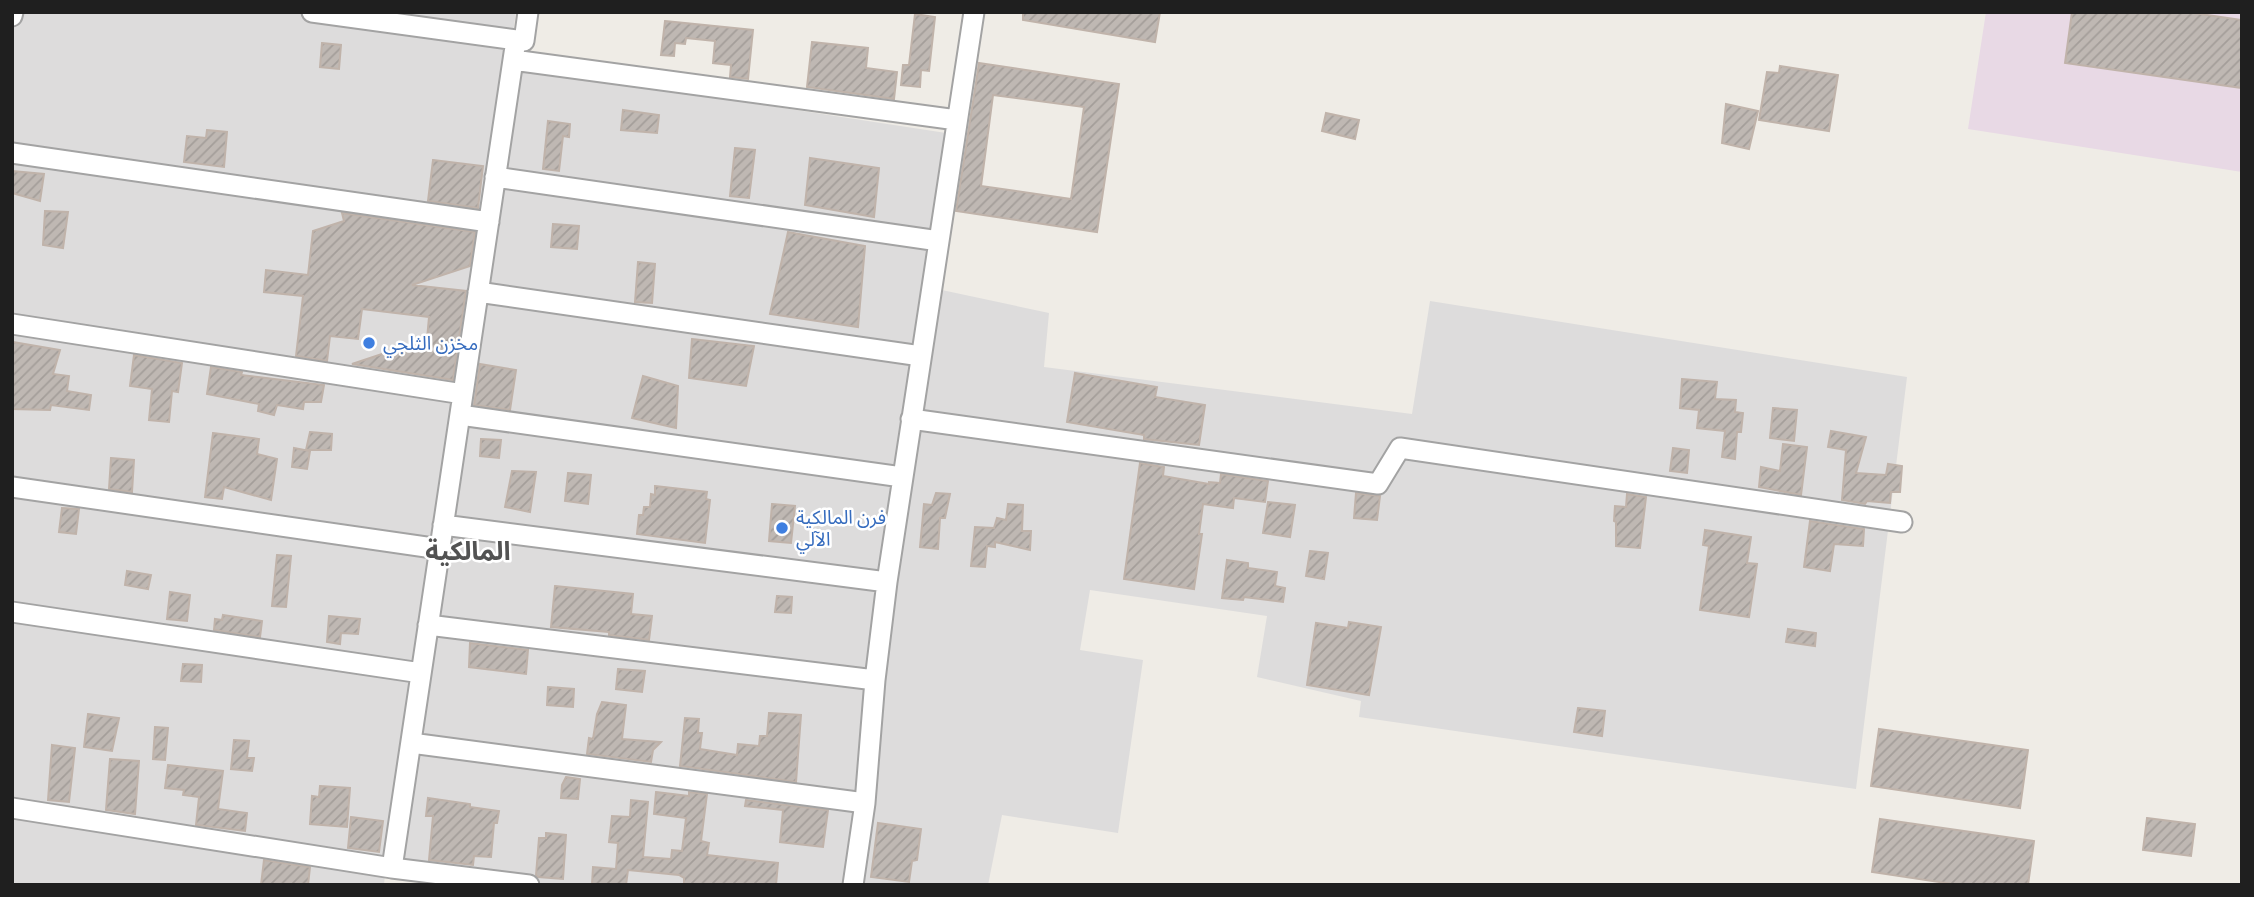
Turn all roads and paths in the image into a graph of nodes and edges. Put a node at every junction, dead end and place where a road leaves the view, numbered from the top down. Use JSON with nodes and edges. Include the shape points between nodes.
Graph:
{"nodes":[{"id":1,"x":312,"y":12,"type":"edge"},
{"id":2,"x":528,"y":12,"type":"edge"},
{"id":3,"x":974,"y":12,"type":"edge"},
{"id":4,"x":515,"y":50,"type":"junction"},
{"id":5,"x":957,"y":120,"type":"junction"},
{"id":6,"x":12,"y":153,"type":"edge"},
{"id":7,"x":495,"y":177,"type":"junction"},
{"id":8,"x":489,"y":222,"type":"junction"},
{"id":9,"x":939,"y":241,"type":"junction"},
{"id":10,"x":478,"y":292,"type":"junction"},
{"id":11,"x":12,"y":324,"type":"edge"},
{"id":12,"x":921,"y":356,"type":"junction"},
{"id":13,"x":463,"y":394,"type":"junction"},
{"id":14,"x":460,"y":415,"type":"junction"},
{"id":15,"x":911,"y":419,"type":"junction"},
{"id":16,"x":902,"y":477,"type":"junction"},
{"id":17,"x":12,"y":487,"type":"edge"},
{"id":18,"x":1902,"y":522,"type":"dead end"},
{"id":19,"x":443,"y":525,"type":"junction"},
{"id":20,"x":440,"y":549,"type":"junction"},
{"id":21,"x":887,"y":582,"type":"junction"},
{"id":22,"x":12,"y":612,"type":"edge"},
{"id":23,"x":428,"y":625,"type":"junction"},
{"id":24,"x":421,"y":673,"type":"junction"},
{"id":25,"x":875,"y":680,"type":"junction"},
{"id":26,"x":411,"y":743,"type":"junction"},
{"id":27,"x":865,"y":803,"type":"junction"},
{"id":28,"x":12,"y":808,"type":"edge"},
{"id":29,"x":392,"y":868,"type":"junction"},
{"id":30,"x":529,"y":885,"type":"edge"},
{"id":31,"x":853,"y":885,"type":"edge"}],
"edges":[{"from":1,"to":4,"type":"street"},
{"from":2,"to":4,"type":"street","via":[[524,41]]},
{"from":3,"to":5,"type":"street"},
{"from":4,"to":5,"type":"street"},
{"from":4,"to":7,"type":"street"},
{"from":5,"to":9,"type":"street"},
{"from":6,"to":8,"type":"street"},
{"from":7,"to":8,"type":"street"},
{"from":7,"to":9,"type":"street"},
{"from":8,"to":10,"type":"street"},
{"from":9,"to":12,"type":"street"},
{"from":10,"to":12,"type":"street"},
{"from":10,"to":13,"type":"street"},
{"from":11,"to":13,"type":"street"},
{"from":12,"to":15,"type":"street"},
{"from":13,"to":14,"type":"street"},
{"from":14,"to":16,"type":"street"},
{"from":14,"to":19,"type":"street"},
{"from":15,"to":16,"type":"street"},
{"from":15,"to":18,"type":"street","via":[[1378,484],[1400,448]]},
{"from":16,"to":21,"type":"street"},
{"from":17,"to":20,"type":"street"},
{"from":19,"to":20,"type":"street"},
{"from":19,"to":21,"type":"street"},
{"from":20,"to":23,"type":"street"},
{"from":21,"to":25,"type":"street"},
{"from":22,"to":24,"type":"street"},
{"from":23,"to":24,"type":"street"},
{"from":23,"to":25,"type":"street"},
{"from":24,"to":26,"type":"street"},
{"from":25,"to":27,"type":"street"},
{"from":26,"to":27,"type":"street"},
{"from":26,"to":29,"type":"street"},
{"from":27,"to":31,"type":"street"},
{"from":28,"to":29,"type":"street"},
{"from":29,"to":30,"type":"street"}]}
